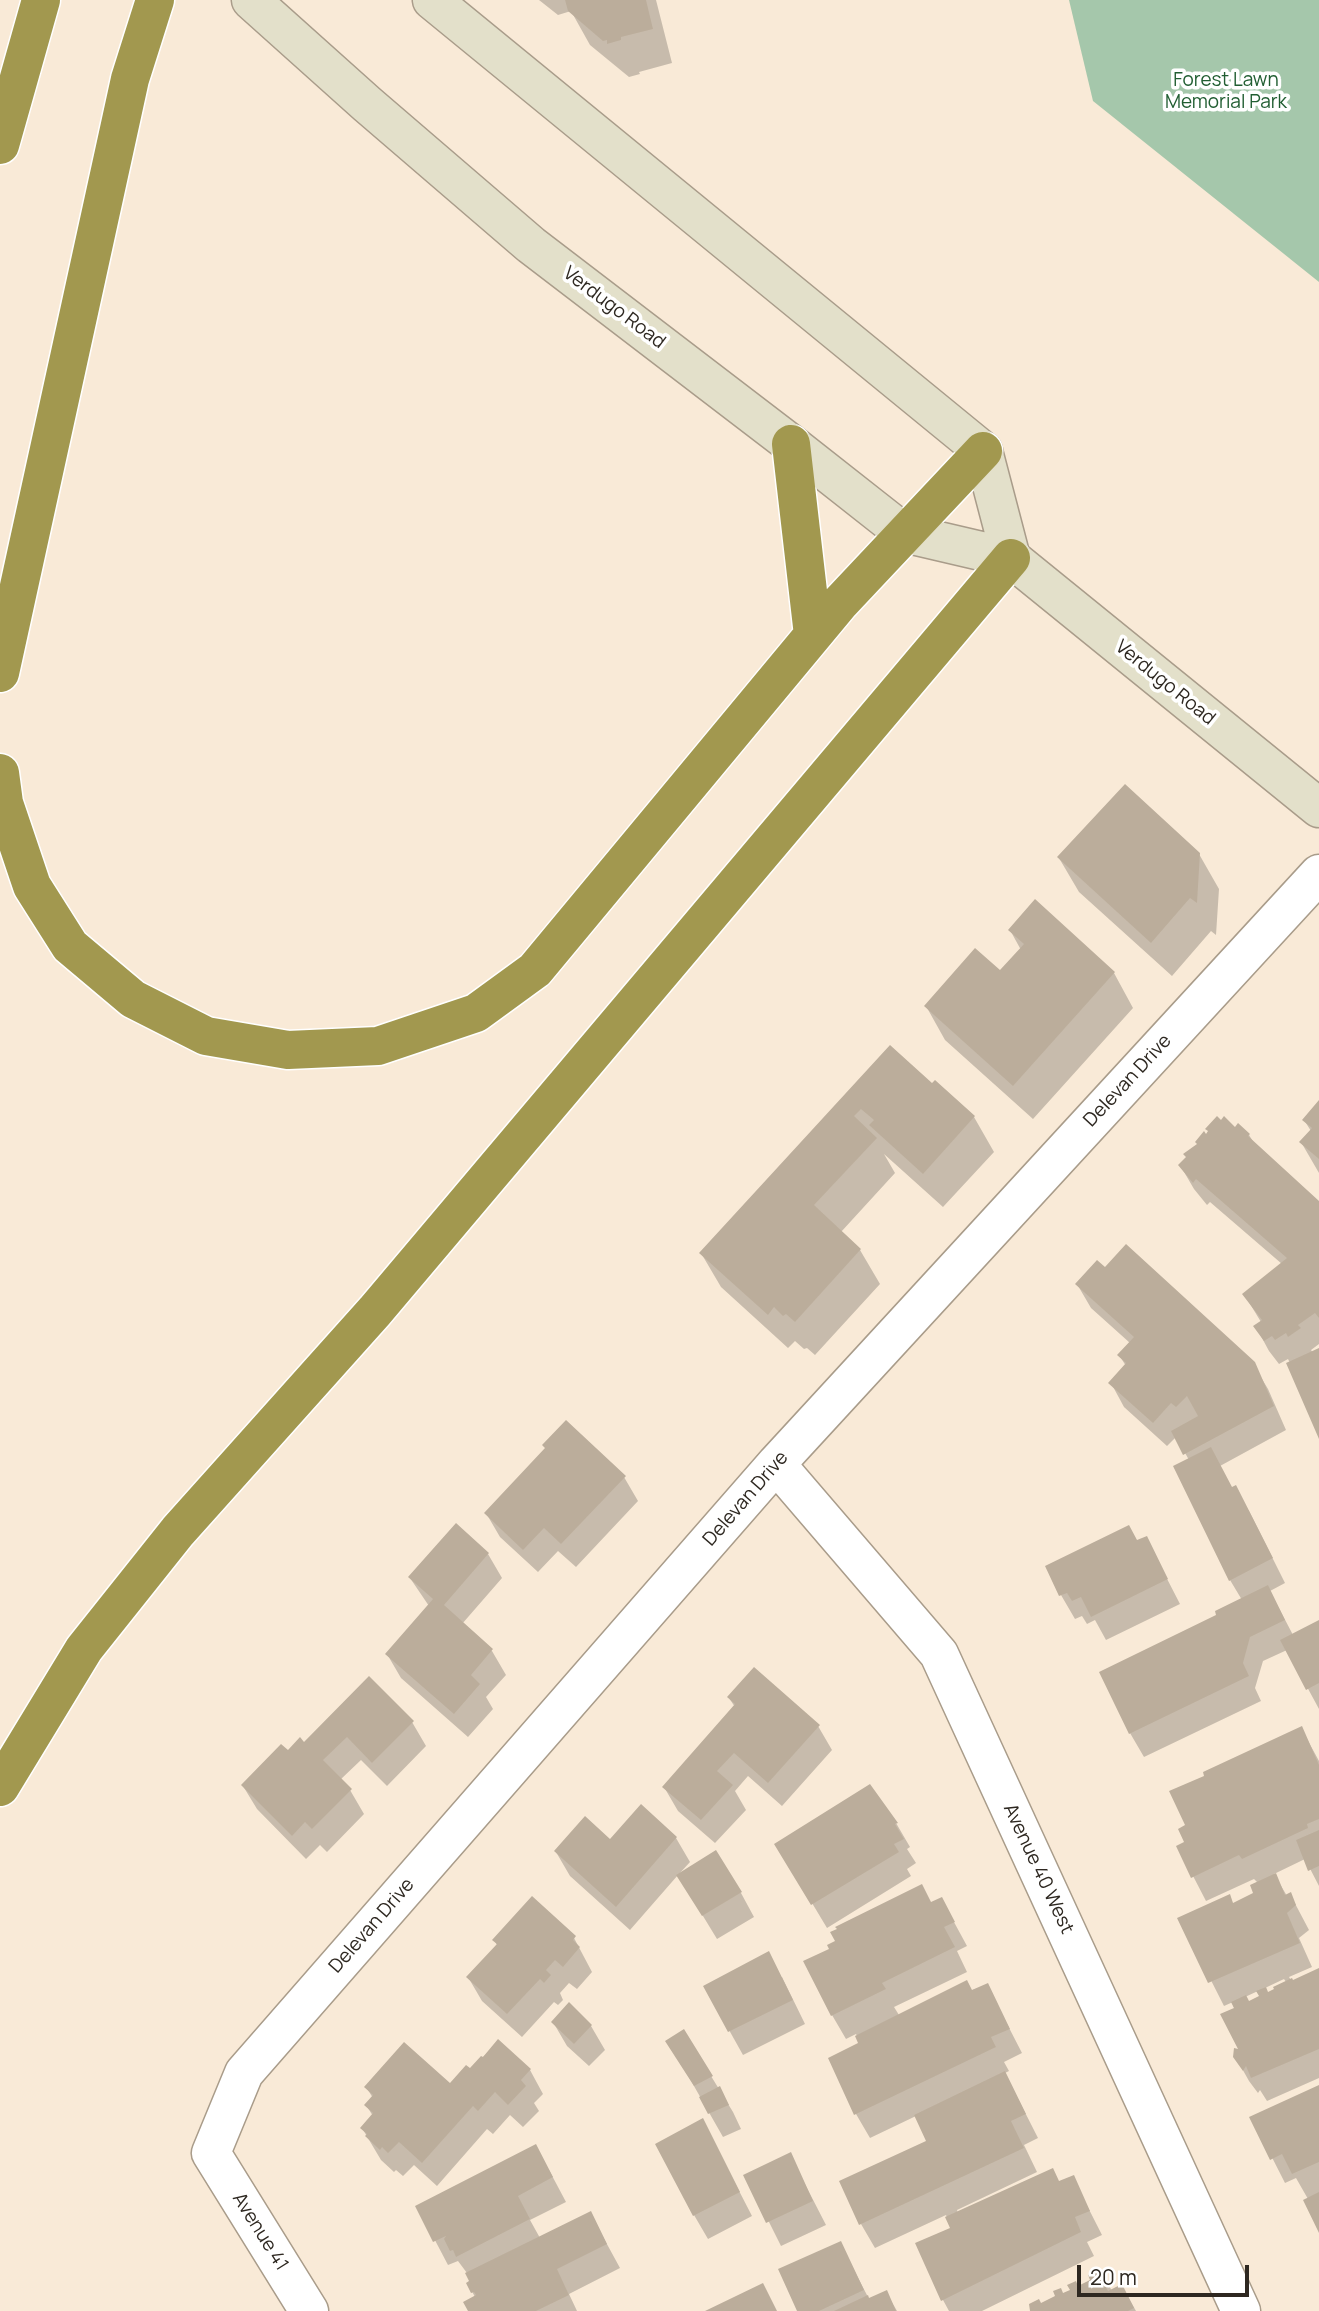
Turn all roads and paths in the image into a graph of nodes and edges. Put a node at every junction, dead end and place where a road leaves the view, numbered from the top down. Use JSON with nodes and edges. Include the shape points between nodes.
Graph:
{"nodes":[{"id":1,"x":155,"y":0,"type":"edge"},
{"id":2,"x":432,"y":0,"type":"edge"},
{"id":3,"x":264,"y":4,"type":"edge"},
{"id":4,"x":39,"y":6,"type":"edge"},
{"id":5,"x":0,"y":145,"type":"edge"},
{"id":6,"x":791,"y":444,"type":"junction"},
{"id":7,"x":983,"y":451,"type":"junction"},
{"id":8,"x":904,"y":533,"type":"junction"},
{"id":9,"x":1010,"y":558,"type":"junction"},
{"id":10,"x":813,"y":635,"type":"junction"},
{"id":11,"x":0,"y":673,"type":"edge"},
{"id":12,"x":0,"y":773,"type":"edge"},
{"id":13,"x":1319,"y":808,"type":"edge"},
{"id":14,"x":1319,"y":874,"type":"edge"},
{"id":15,"x":776,"y":1464,"type":"junction"},
{"id":16,"x":0,"y":1787,"type":"edge"},
{"id":17,"x":211,"y":2153,"type":"joint"},
{"id":18,"x":309,"y":2311,"type":"edge"},
{"id":19,"x":1241,"y":2311,"type":"edge"}],
"edges":[{"from":1,"to":11,"type":"highway","via":[[130,79]]},
{"from":2,"to":7,"type":"main road"},
{"from":3,"to":6,"type":"main road","name":"Verdugo Road","via":[[367,104],[531,245]]},
{"from":4,"to":5,"type":"highway"},
{"from":6,"to":8,"type":"main road","name":"Verdugo Road"},
{"from":6,"to":10,"type":"highway"},
{"from":7,"to":8,"type":"highway"},
{"from":7,"to":9,"type":"main road"},
{"from":8,"to":9,"type":"main road","name":"Verdugo Road"},
{"from":8,"to":10,"type":"highway"},
{"from":9,"to":13,"type":"main road","name":"Verdugo Road"},
{"from":9,"to":16,"type":"highway","via":[[375,1311],[178,1531],[84,1649]]},
{"from":10,"to":12,"type":"highway","via":[[534,970],[475,1013],[378,1046],[288,1050],[206,1036],[133,999],[70,946],[33,886],[4,803]]},
{"from":14,"to":15,"type":"street","name":"Delevan Drive"},
{"from":15,"to":17,"type":"street","name":"Delevan Drive","via":[[244,2073]]},
{"from":15,"to":19,"type":"street","name":"Avenue 40 West","via":[[939,1654]]},
{"from":17,"to":18,"type":"street","name":"Avenue 41"}]}
